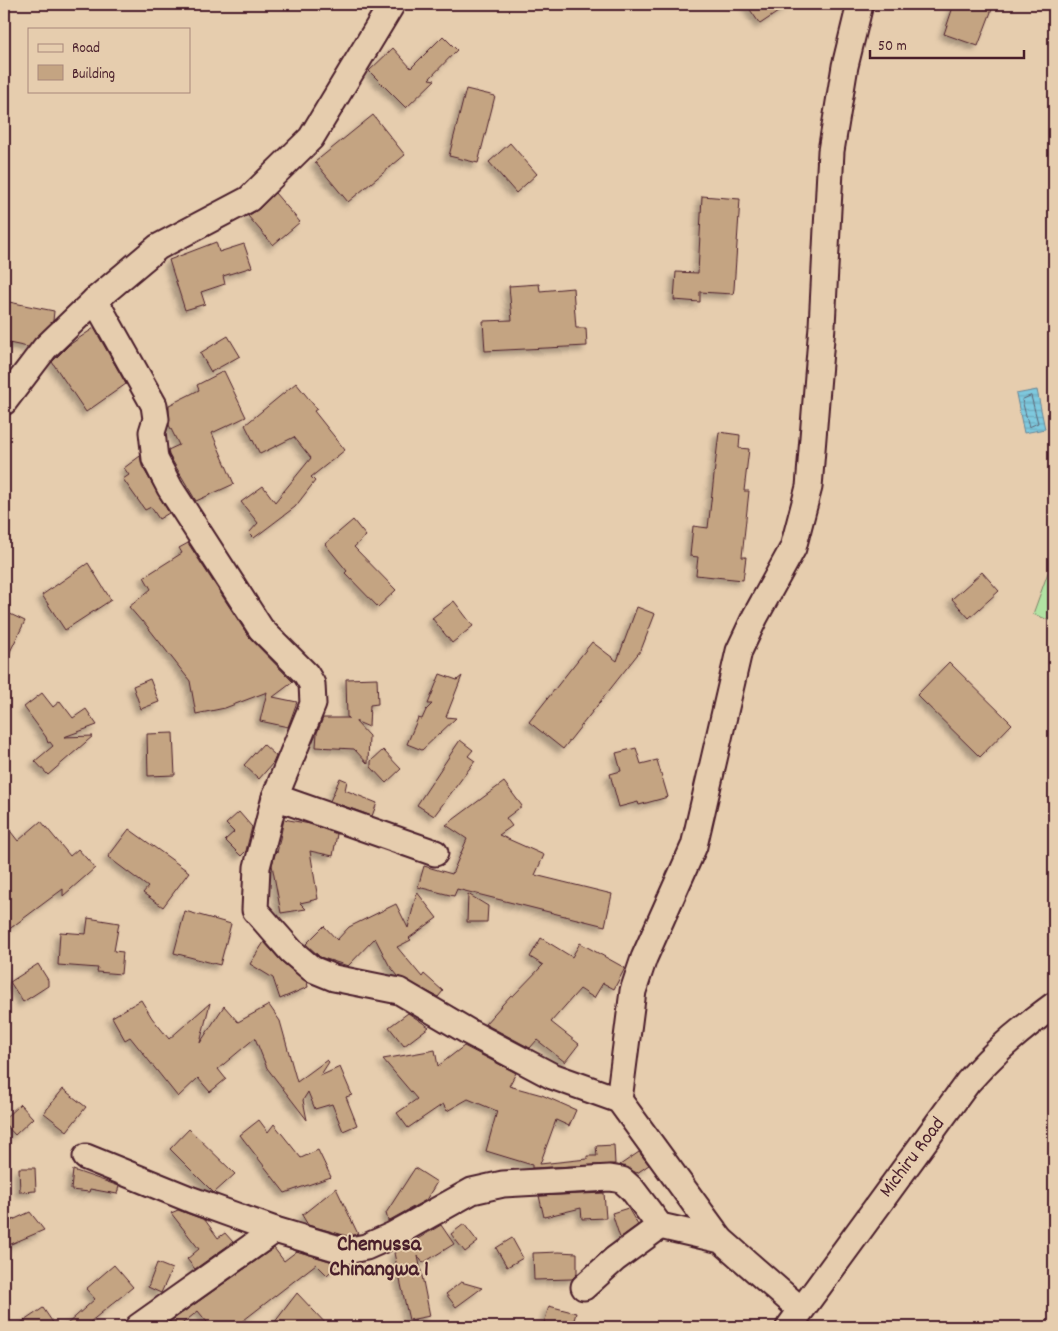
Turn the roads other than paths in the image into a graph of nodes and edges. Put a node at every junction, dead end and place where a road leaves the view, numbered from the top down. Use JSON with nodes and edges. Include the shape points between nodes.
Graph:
{"nodes":[{"id":1,"x":392,"y":4,"type":"edge"},
{"id":2,"x":860,"y":4,"type":"edge"},
{"id":3,"x":95,"y":300,"type":"junction"},
{"id":4,"x":4,"y":402,"type":"edge"},
{"id":5,"x":275,"y":797,"type":"junction"},
{"id":6,"x":435,"y":853,"type":"dead end"},
{"id":7,"x":1054,"y":1005,"type":"edge"},
{"id":8,"x":619,"y":1100,"type":"junction"},
{"id":9,"x":86,"y":1157,"type":"dead end"},
{"id":10,"x":660,"y":1226,"type":"junction"},
{"id":11,"x":275,"y":1230,"type":"junction"},
{"id":12,"x":721,"y":1240,"type":"junction"},
{"id":13,"x":584,"y":1287,"type":"dead end"},
{"id":14,"x":794,"y":1318,"type":"edge"},
{"id":15,"x":138,"y":1327,"type":"edge"}],
"edges":[{"from":1,"to":3,"type":"street","via":[[311,138],[249,199],[158,247]]},
{"from":2,"to":8,"type":"street","via":[[845,66],[831,151],[810,487],[793,548],[739,651],[694,846],[644,958],[633,991]]},
{"from":3,"to":4,"type":"street","via":[[46,348]]},
{"from":3,"to":5,"type":"street","via":[[154,405],[155,459],[170,488],[261,629],[312,684],[312,704]]},
{"from":5,"to":6,"type":"street"},
{"from":5,"to":8,"type":"street","via":[[256,867],[255,910],[291,951],[312,969],[334,978],[399,991],[552,1076]]},
{"from":7,"to":14,"type":"street","name":"Michiru Road","via":[[1010,1038],[968,1082]]},
{"from":8,"to":12,"type":"street"},
{"from":9,"to":11,"type":"street"},
{"from":10,"to":11,"type":"street","via":[[622,1180],[610,1178],[504,1184],[472,1191],[393,1235],[366,1247],[346,1251]]},
{"from":10,"to":12,"type":"street"},
{"from":10,"to":13,"type":"street"},
{"from":11,"to":15,"type":"street"},
{"from":12,"to":14,"type":"street"}]}
